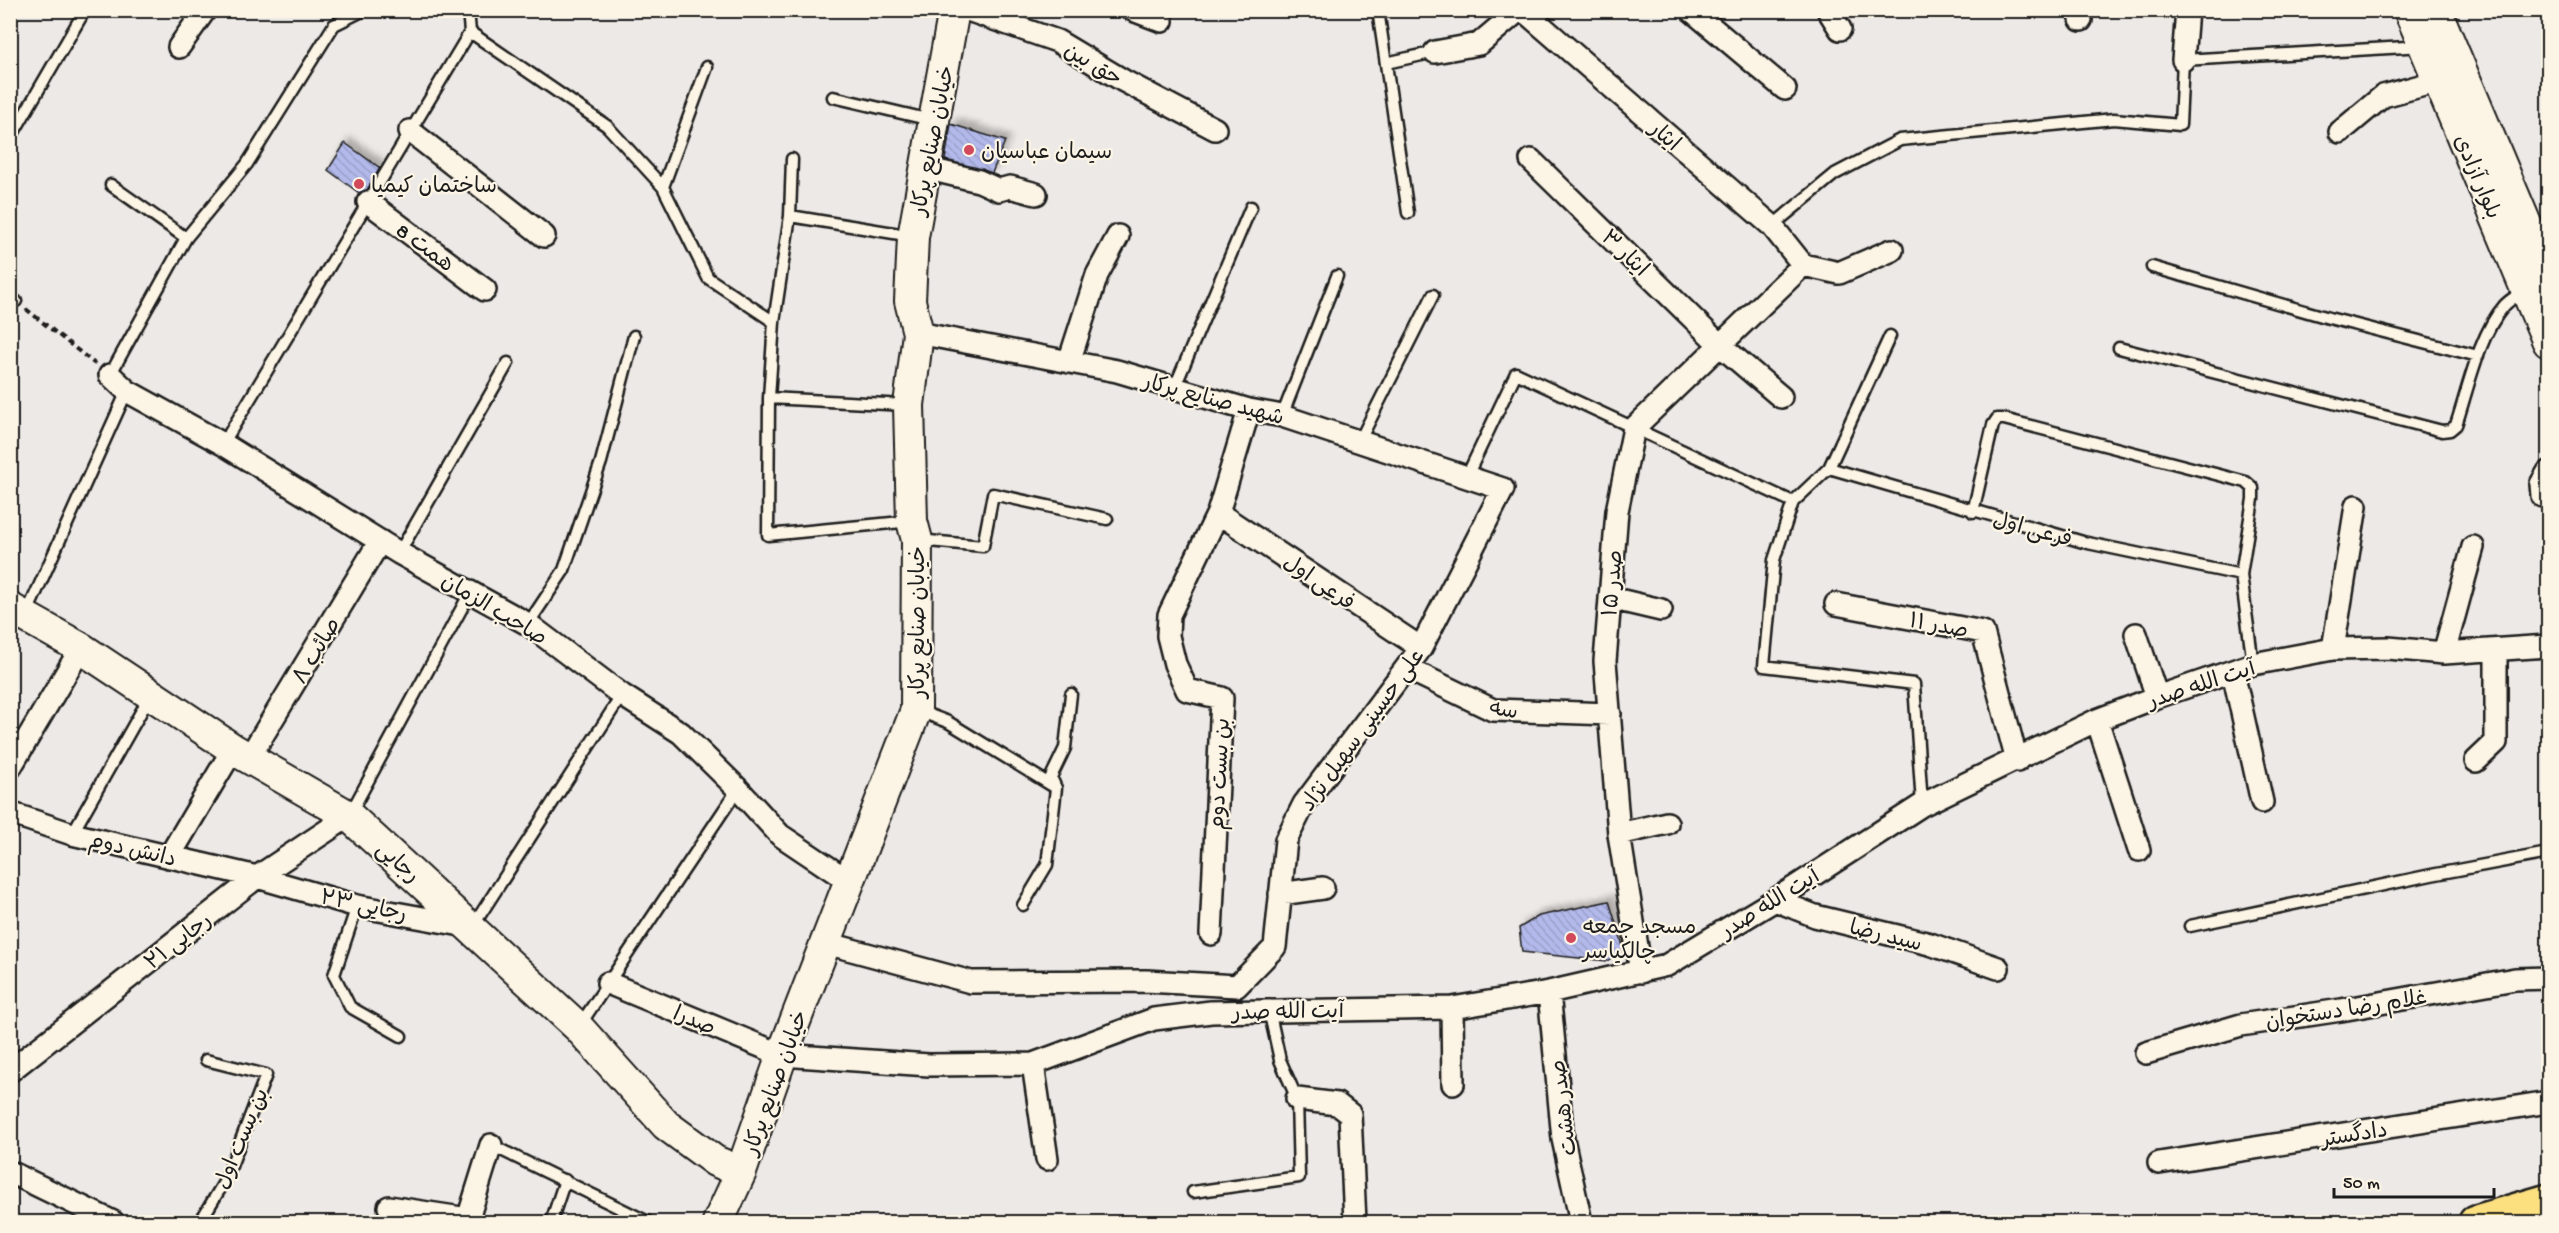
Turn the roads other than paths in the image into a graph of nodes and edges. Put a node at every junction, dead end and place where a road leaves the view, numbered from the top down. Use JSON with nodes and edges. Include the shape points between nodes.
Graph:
{"nodes":[{"id":1,"x":85,"y":10,"type":"edge"},
{"id":2,"x":205,"y":10,"type":"edge"},
{"id":3,"x":364,"y":10,"type":"edge"},
{"id":4,"x":468,"y":10,"type":"edge"},
{"id":5,"x":954,"y":10,"type":"edge"},
{"id":6,"x":968,"y":10,"type":"edge"},
{"id":7,"x":1132,"y":10,"type":"edge"},
{"id":8,"x":1378,"y":10,"type":"edge"},
{"id":9,"x":1521,"y":10,"type":"edge"},
{"id":10,"x":1691,"y":10,"type":"edge"},
{"id":11,"x":1828,"y":10,"type":"edge"},
{"id":12,"x":2187,"y":10,"type":"edge"},
{"id":13,"x":2409,"y":10,"type":"edge"},
{"id":14,"x":2436,"y":10,"type":"edge"},
{"id":15,"x":1162,"y":21,"type":"dead end"},
{"id":16,"x":1840,"y":29,"type":"dead end"},
{"id":17,"x":470,"y":32,"type":"junction"},
{"id":18,"x":2424,"y":46,"type":"junction"},
{"id":19,"x":179,"y":47,"type":"dead end"},
{"id":20,"x":1435,"y":52,"type":"joint"},
{"id":21,"x":2183,"y":60,"type":"junction"},
{"id":22,"x":1386,"y":63,"type":"junction"},
{"id":23,"x":707,"y":67,"type":"dead end"},
{"id":24,"x":2439,"y":81,"type":"junction"},
{"id":25,"x":1785,"y":89,"type":"dead end"},
{"id":26,"x":833,"y":97,"type":"dead end"},
{"id":27,"x":934,"y":121,"type":"junction"},
{"id":28,"x":1215,"y":129,"type":"dead end"},
{"id":29,"x":410,"y":131,"type":"junction"},
{"id":30,"x":2340,"y":132,"type":"dead end"},
{"id":31,"x":10,"y":139,"type":"edge"},
{"id":32,"x":792,"y":159,"type":"dead end"},
{"id":33,"x":1531,"y":160,"type":"dead end"},
{"id":34,"x":925,"y":168,"type":"junction"},
{"id":35,"x":111,"y":185,"type":"dead end"},
{"id":36,"x":663,"y":187,"type":"junction"},
{"id":37,"x":1036,"y":194,"type":"dead end"},
{"id":38,"x":368,"y":202,"type":"junction"},
{"id":39,"x":1251,"y":207,"type":"dead end"},
{"id":40,"x":1408,"y":213,"type":"dead end"},
{"id":41,"x":790,"y":216,"type":"junction"},
{"id":42,"x":1772,"y":226,"type":"junction"},
{"id":43,"x":544,"y":236,"type":"dead end"},
{"id":44,"x":1118,"y":236,"type":"dead end"},
{"id":45,"x":913,"y":237,"type":"junction"},
{"id":46,"x":186,"y":238,"type":"junction"},
{"id":47,"x":1892,"y":250,"type":"dead end"},
{"id":48,"x":1803,"y":265,"type":"junction"},
{"id":49,"x":2152,"y":267,"type":"dead end"},
{"id":50,"x":1337,"y":276,"type":"dead end"},
{"id":51,"x":2537,"y":283,"type":"edge"},
{"id":52,"x":485,"y":290,"type":"dead end"},
{"id":53,"x":1433,"y":295,"type":"dead end"},
{"id":54,"x":774,"y":322,"type":"junction"},
{"id":55,"x":918,"y":333,"type":"junction"},
{"id":56,"x":634,"y":336,"type":"dead end"},
{"id":57,"x":1890,"y":336,"type":"dead end"},
{"id":58,"x":2548,"y":342,"type":"edge"},
{"id":59,"x":1720,"y":345,"type":"junction"},
{"id":60,"x":2119,"y":348,"type":"dead end"},
{"id":61,"x":2478,"y":356,"type":"junction"},
{"id":62,"x":1068,"y":362,"type":"junction"},
{"id":63,"x":508,"y":363,"type":"dead end"},
{"id":64,"x":110,"y":375,"type":"joint"},
{"id":65,"x":1174,"y":389,"type":"junction"},
{"id":66,"x":127,"y":391,"type":"junction"},
{"id":67,"x":1781,"y":397,"type":"dead end"},
{"id":68,"x":769,"y":398,"type":"junction"},
{"id":69,"x":909,"y":405,"type":"junction"},
{"id":70,"x":1249,"y":410,"type":"junction"},
{"id":71,"x":1282,"y":416,"type":"junction"},
{"id":72,"x":1634,"y":428,"type":"junction"},
{"id":73,"x":1359,"y":442,"type":"junction"},
{"id":74,"x":223,"y":444,"type":"junction"},
{"id":75,"x":1829,"y":468,"type":"junction"},
{"id":76,"x":2548,"y":472,"type":"edge"},
{"id":77,"x":1466,"y":478,"type":"junction"},
{"id":78,"x":1503,"y":489,"type":"joint"},
{"id":79,"x":2542,"y":496,"type":"dead end"},
{"id":80,"x":1793,"y":502,"type":"junction"},
{"id":81,"x":2356,"y":506,"type":"dead end"},
{"id":82,"x":1973,"y":512,"type":"junction"},
{"id":83,"x":1218,"y":513,"type":"junction"},
{"id":84,"x":1107,"y":519,"type":"dead end"},
{"id":85,"x":915,"y":530,"type":"junction"},
{"id":86,"x":380,"y":541,"type":"junction"},
{"id":87,"x":2473,"y":547,"type":"dead end"},
{"id":88,"x":399,"y":553,"type":"junction"},
{"id":89,"x":2241,"y":575,"type":"junction"},
{"id":90,"x":470,"y":592,"type":"junction"},
{"id":91,"x":1610,"y":598,"type":"junction"},
{"id":92,"x":1836,"y":604,"type":"dead end"},
{"id":93,"x":1661,"y":610,"type":"dead end"},
{"id":94,"x":18,"y":613,"type":"edge"},
{"id":95,"x":528,"y":624,"type":"junction"},
{"id":96,"x":2136,"y":634,"type":"dead end"},
{"id":97,"x":2548,"y":646,"type":"edge"},
{"id":98,"x":81,"y":648,"type":"junction"},
{"id":99,"x":1421,"y":648,"type":"junction"},
{"id":100,"x":2333,"y":649,"type":"junction"},
{"id":101,"x":2496,"y":650,"type":"junction"},
{"id":102,"x":2444,"y":653,"type":"junction"},
{"id":103,"x":2253,"y":664,"type":"junction"},
{"id":104,"x":1406,"y":668,"type":"junction"},
{"id":105,"x":2233,"y":672,"type":"junction"},
{"id":106,"x":1071,"y":694,"type":"dead end"},
{"id":107,"x":150,"y":695,"type":"junction"},
{"id":108,"x":622,"y":695,"type":"junction"},
{"id":109,"x":2157,"y":697,"type":"junction"},
{"id":110,"x":916,"y":710,"type":"junction"},
{"id":111,"x":1610,"y":714,"type":"junction"},
{"id":112,"x":2097,"y":720,"type":"junction"},
{"id":113,"x":241,"y":754,"type":"junction"},
{"id":114,"x":2017,"y":761,"type":"junction"},
{"id":115,"x":2476,"y":761,"type":"dead end"},
{"id":116,"x":10,"y":768,"type":"edge"},
{"id":117,"x":1056,"y":788,"type":"junction"},
{"id":118,"x":738,"y":789,"type":"junction"},
{"id":119,"x":2262,"y":802,"type":"dead end"},
{"id":120,"x":1922,"y":805,"type":"junction"},
{"id":121,"x":10,"y":813,"type":"edge"},
{"id":122,"x":349,"y":816,"type":"junction"},
{"id":123,"x":1666,"y":823,"type":"dead end"},
{"id":124,"x":72,"y":834,"type":"junction"},
{"id":125,"x":1619,"y":834,"type":"junction"},
{"id":126,"x":2139,"y":850,"type":"dead end"},
{"id":127,"x":2548,"y":853,"type":"edge"},
{"id":128,"x":169,"y":857,"type":"junction"},
{"id":129,"x":257,"y":877,"type":"junction"},
{"id":130,"x":850,"y":882,"type":"junction"},
{"id":131,"x":1323,"y":888,"type":"dead end"},
{"id":132,"x":1280,"y":894,"type":"junction"},
{"id":133,"x":1775,"y":900,"type":"junction"},
{"id":134,"x":1023,"y":905,"type":"dead end"},
{"id":135,"x":357,"y":906,"type":"junction"},
{"id":136,"x":2190,"y":926,"type":"dead end"},
{"id":137,"x":472,"y":927,"type":"junction"},
{"id":138,"x":1211,"y":934,"type":"dead end"},
{"id":139,"x":826,"y":943,"type":"junction"},
{"id":140,"x":1998,"y":968,"type":"dead end"},
{"id":141,"x":1641,"y":972,"type":"junction"},
{"id":142,"x":2548,"y":978,"type":"edge"},
{"id":143,"x":608,"y":983,"type":"junction"},
{"id":144,"x":1549,"y":992,"type":"junction"},
{"id":145,"x":1452,"y":1008,"type":"junction"},
{"id":146,"x":1269,"y":1010,"type":"junction"},
{"id":147,"x":578,"y":1027,"type":"junction"},
{"id":148,"x":401,"y":1036,"type":"dead end"},
{"id":149,"x":2146,"y":1053,"type":"dead end"},
{"id":150,"x":782,"y":1055,"type":"junction"},
{"id":151,"x":206,"y":1060,"type":"dead end"},
{"id":152,"x":1033,"y":1064,"type":"junction"},
{"id":153,"x":10,"y":1071,"type":"edge"},
{"id":154,"x":1453,"y":1084,"type":"dead end"},
{"id":155,"x":1297,"y":1099,"type":"junction"},
{"id":156,"x":2548,"y":1102,"type":"edge"},
{"id":157,"x":491,"y":1144,"type":"joint"},
{"id":158,"x":1047,"y":1159,"type":"dead end"},
{"id":159,"x":2159,"y":1163,"type":"dead end"},
{"id":160,"x":10,"y":1172,"type":"edge"},
{"id":161,"x":741,"y":1172,"type":"junction"},
{"id":162,"x":565,"y":1180,"type":"junction"},
{"id":163,"x":1193,"y":1192,"type":"dead end"},
{"id":164,"x":2548,"y":1201,"type":"edge"},
{"id":165,"x":389,"y":1207,"type":"dead end"},
{"id":166,"x":467,"y":1221,"type":"edge"},
{"id":167,"x":113,"y":1222,"type":"edge"},
{"id":168,"x":200,"y":1222,"type":"edge"},
{"id":169,"x":550,"y":1222,"type":"edge"},
{"id":170,"x":648,"y":1222,"type":"edge"},
{"id":171,"x":718,"y":1222,"type":"edge"},
{"id":172,"x":1355,"y":1222,"type":"edge"},
{"id":173,"x":1581,"y":1222,"type":"edge"},
{"id":174,"x":2476,"y":1222,"type":"edge"}],
"edges":[{"from":1,"to":31,"type":"lane"},
{"from":2,"to":19,"type":"street"},
{"from":3,"to":46,"type":"lane","via":[[334,25],[247,164]]},
{"from":4,"to":17,"type":"lane"},
{"from":5,"to":27,"type":"street","name":"خیابان صنایع پرکار"},
{"from":6,"to":28,"type":"street","name":"حق بین","via":[[1057,41]]},
{"from":7,"to":15,"type":"street"},
{"from":8,"to":22,"type":"lane"},
{"from":9,"to":20,"type":"street","via":[[1479,44]]},
{"from":9,"to":42,"type":"street","name":"ایثار"},
{"from":10,"to":25,"type":"street"},
{"from":11,"to":16,"type":"street"},
{"from":12,"to":21,"type":"street"},
{"from":13,"to":18,"type":"street","name":"بلوار آزادی"},
{"from":14,"to":51,"type":"street","name":"بلوار آزادی"},
{"from":17,"to":29,"type":"lane"},
{"from":17,"to":36,"type":"lane","via":[[607,126]]},
{"from":18,"to":21,"type":"lane"},
{"from":18,"to":24,"type":"street","name":"بلوار آزادی"},
{"from":20,"to":22,"type":"lane"},
{"from":21,"to":42,"type":"lane","via":[[2180,125],[2114,119],[1900,140],[1835,174]]},
{"from":22,"to":40,"type":"lane"},
{"from":23,"to":36,"type":"lane"},
{"from":24,"to":30,"type":"street","via":[[2383,96]]},
{"from":24,"to":51,"type":"street","name":"بلوار آزادی"},
{"from":26,"to":27,"type":"lane"},
{"from":27,"to":34,"type":"street","name":"خیابان صنایع پرکار"},
{"from":29,"to":38,"type":"lane"},
{"from":29,"to":43,"type":"street"},
{"from":32,"to":41,"type":"lane"},
{"from":33,"to":59,"type":"street","name":"ایثار ۳"},
{"from":34,"to":37,"type":"street","via":[[999,190],[1010,187]]},
{"from":34,"to":45,"type":"street","name":"خیابان صنایع پرکار"},
{"from":35,"to":46,"type":"lane"},
{"from":36,"to":54,"type":"lane","via":[[708,278]]},
{"from":38,"to":52,"type":"street","name":"همت 8"},
{"from":38,"to":74,"type":"lane"},
{"from":39,"to":65,"type":"lane"},
{"from":41,"to":45,"type":"lane"},
{"from":41,"to":54,"type":"lane"},
{"from":42,"to":48,"type":"street","name":"ایثار"},
{"from":44,"to":62,"type":"street","via":[[1097,275]]},
{"from":45,"to":55,"type":"street","name":"خیابان صنایع پرکار","via":[[910,301]]},
{"from":46,"to":64,"type":"lane"},
{"from":47,"to":48,"type":"street","via":[[1839,273]]},
{"from":48,"to":59,"type":"street"},
{"from":49,"to":61,"type":"lane"},
{"from":50,"to":71,"type":"lane"},
{"from":51,"to":58,"type":"street","name":"بلوار آزادی"},
{"from":51,"to":61,"type":"lane","via":[[2504,305]]},
{"from":53,"to":73,"type":"lane"},
{"from":54,"to":68,"type":"lane"},
{"from":55,"to":62,"type":"street","name":"شهید صنایع پرکار"},
{"from":55,"to":69,"type":"street","name":"خیابان صنایع پرکار"},
{"from":56,"to":95,"type":"lane","via":[[601,462],[564,570]]},
{"from":57,"to":75,"type":"lane"},
{"from":59,"to":67,"type":"street","name":"ایثار ۳"},
{"from":59,"to":72,"type":"street"},
{"from":60,"to":61,"type":"lane","via":[[2442,431],[2456,425]]},
{"from":62,"to":65,"type":"street","name":"شهید صنایع پرکار","via":[[1117,371]]},
{"from":63,"to":88,"type":"lane"},
{"from":64,"to":66,"type":"street","name":"صاحب الزمان"},
{"from":65,"to":70,"type":"street","name":"شهید صنایع پرکار"},
{"from":66,"to":74,"type":"street","name":"صاحب الزمان"},
{"from":66,"to":94,"type":"lane"},
{"from":68,"to":69,"type":"lane"},
{"from":68,"to":85,"type":"lane","via":[[768,535]]},
{"from":69,"to":85,"type":"street","name":"خیابان صنایع پرکار"},
{"from":70,"to":71,"type":"street","name":"شهید صنایع پرکار"},
{"from":70,"to":83,"type":"street","name":"بن بست دوم"},
{"from":71,"to":73,"type":"street","name":"شهید صنایع پرکار"},
{"from":72,"to":77,"type":"lane","via":[[1516,373]]},
{"from":72,"to":80,"type":"lane"},
{"from":72,"to":91,"type":"street","name":"صدر ۱۵","via":[[1617,511]]},
{"from":73,"to":77,"type":"street","name":"شهید صنایع پرکار"},
{"from":74,"to":86,"type":"street","name":"صاحب الزمان"},
{"from":75,"to":80,"type":"lane"},
{"from":75,"to":82,"type":"lane","name":"فرعی اول"},
{"from":76,"to":79,"type":"street","via":[[2541,484]]},
{"from":77,"to":78,"type":"street","name":"شهید صنایع پرکار"},
{"from":78,"to":99,"type":"street","name":"علی حسینی سهیل نژاد"},
{"from":80,"to":120,"type":"lane","via":[[1774,560],[1764,666],[1914,684]]},
{"from":81,"to":100,"type":"street"},
{"from":82,"to":89,"type":"lane","name":"فرعی اول","via":[[2083,542]]},
{"from":82,"to":89,"type":"lane","via":[[1993,425],[1997,419],[2004,419],[2247,482],[2253,488],[2253,499]]},
{"from":83,"to":99,"type":"street","name":"فرعی اول"},
{"from":83,"to":138,"type":"street","name":"بن بست دوم","via":[[1169,615],[1168,636],[1186,690],[1222,698]]},
{"from":84,"to":85,"type":"lane","via":[[993,494],[983,546]]},
{"from":85,"to":110,"type":"street","name":"خیابان صنایع پرکار"},
{"from":86,"to":88,"type":"street","name":"صاحب الزمان"},
{"from":86,"to":113,"type":"street","name":"صائب ۸"},
{"from":87,"to":102,"type":"street"},
{"from":88,"to":90,"type":"street","name":"صاحب الزمان"},
{"from":89,"to":103,"type":"lane"},
{"from":90,"to":95,"type":"street","name":"صاحب الزمان"},
{"from":90,"to":122,"type":"lane"},
{"from":91,"to":93,"type":"street"},
{"from":91,"to":111,"type":"street","name":"صدر ۱۵","via":[[1605,661]]},
{"from":92,"to":114,"type":"street","name":"صدر ۱۱","via":[[1983,632]]},
{"from":94,"to":98,"type":"street","name":"رجایی"},
{"from":95,"to":108,"type":"street","name":"صاحب الزمان"},
{"from":96,"to":109,"type":"street"},
{"from":97,"to":101,"type":"street","name":"آیت الله صدر"},
{"from":98,"to":107,"type":"street","name":"رجایی"},
{"from":98,"to":116,"type":"street"},
{"from":99,"to":104,"type":"street","name":"علی حسینی سهیل نژاد"},
{"from":100,"to":102,"type":"street","name":"آیت الله صدر"},
{"from":100,"to":103,"type":"street","name":"آیت الله صدر"},
{"from":101,"to":102,"type":"street","name":"آیت الله صدر"},
{"from":101,"to":115,"type":"street","via":[[2496,742]]},
{"from":103,"to":105,"type":"street","name":"آیت الله صدر"},
{"from":104,"to":111,"type":"street","name":"سه","via":[[1493,710]]},
{"from":104,"to":132,"type":"street","name":"علی حسینی سهیل نژاد","via":[[1304,804],[1286,840]]},
{"from":105,"to":109,"type":"street","name":"آیت الله صدر"},
{"from":105,"to":119,"type":"street"},
{"from":106,"to":117,"type":"lane","via":[[1065,748],[1051,777]]},
{"from":107,"to":113,"type":"street","name":"رجایی"},
{"from":107,"to":124,"type":"lane"},
{"from":108,"to":118,"type":"street","name":"صاحب الزمان","via":[[681,733]]},
{"from":108,"to":137,"type":"lane"},
{"from":109,"to":112,"type":"street","name":"آیت الله صدر"},
{"from":110,"to":117,"type":"lane","via":[[948,722]]},
{"from":110,"to":130,"type":"street","name":"خیابان صنایع پرکار"},
{"from":111,"to":125,"type":"street","name":"صدر ۱۵"},
{"from":112,"to":114,"type":"street","name":"آیت الله صدر"},
{"from":112,"to":126,"type":"street"},
{"from":113,"to":122,"type":"street","name":"رجایی"},
{"from":113,"to":128,"type":"street","name":"صائب ۸"},
{"from":114,"to":120,"type":"street","name":"آیت الله صدر"},
{"from":117,"to":134,"type":"lane","via":[[1047,865]]},
{"from":118,"to":130,"type":"street","name":"صاحب الزمان","via":[[780,835]]},
{"from":118,"to":143,"type":"lane"},
{"from":120,"to":133,"type":"street","name":"آیت الله صدر"},
{"from":121,"to":124,"type":"street","name":"دانش دوم"},
{"from":122,"to":129,"type":"street","name":"رجایی ۲۱"},
{"from":122,"to":137,"type":"street","name":"رجایی"},
{"from":123,"to":125,"type":"street"},
{"from":124,"to":128,"type":"street","name":"دانش دوم"},
{"from":125,"to":141,"type":"street","name":"صدر ۱۵"},
{"from":127,"to":136,"type":"lane"},
{"from":128,"to":129,"type":"street","name":"دانش دوم"},
{"from":129,"to":135,"type":"street","name":"رجایی ۲۳"},
{"from":129,"to":153,"type":"street","name":"رجایی ۲۱"},
{"from":130,"to":139,"type":"street","name":"خیابان صنایع پرکار"},
{"from":131,"to":132,"type":"street"},
{"from":132,"to":139,"type":"street","name":"علی حسینی سهیل نژاد","via":[[1275,947],[1237,986],[1146,981],[970,982]]},
{"from":133,"to":140,"type":"street","name":"سید رضا","via":[[1815,916],[1930,944]]},
{"from":133,"to":141,"type":"street","name":"آیت الله صدر","via":[[1667,965]]},
{"from":135,"to":137,"type":"street","name":"رجایی ۲۳"},
{"from":135,"to":148,"type":"lane","via":[[333,975],[350,1006]]},
{"from":137,"to":147,"type":"street","name":"رجایی"},
{"from":139,"to":150,"type":"street","name":"خیابان صنایع پرکار"},
{"from":141,"to":144,"type":"street","name":"آیت الله صدر"},
{"from":142,"to":149,"type":"street","name":"غلام رضا دستخوان","via":[[2515,979],[2241,1025]]},
{"from":143,"to":147,"type":"lane"},
{"from":143,"to":150,"type":"street","name":"صدرا"},
{"from":144,"to":145,"type":"street","name":"آیت الله صدر"},
{"from":144,"to":173,"type":"street","name":"صدر هشت","via":[[1563,1139]]},
{"from":145,"to":146,"type":"street","name":"آیت الله صدر"},
{"from":145,"to":154,"type":"street"},
{"from":146,"to":152,"type":"street","name":"آیت الله صدر","via":[[1154,1019]]},
{"from":146,"to":155,"type":"lane","via":[[1280,1060]]},
{"from":147,"to":161,"type":"street","name":"رجایی","via":[[666,1125],[715,1161]]},
{"from":150,"to":152,"type":"street","name":"آیت الله صدر","via":[[929,1065]]},
{"from":150,"to":161,"type":"street","name":"خیابان صنایع پرکار"},
{"from":151,"to":168,"type":"lane","name":"بن بست اول","via":[[266,1075],[226,1179]]},
{"from":152,"to":158,"type":"street"},
{"from":155,"to":163,"type":"lane","via":[[1299,1177]]},
{"from":155,"to":172,"type":"street","via":[[1337,1104],[1350,1114]]},
{"from":156,"to":159,"type":"street","name":"دادگستر"},
{"from":157,"to":162,"type":"lane"},
{"from":157,"to":166,"type":"street"},
{"from":160,"to":167,"type":"street"},
{"from":161,"to":171,"type":"street","name":"خیابان صنایع پرکار"},
{"from":162,"to":169,"type":"lane"},
{"from":162,"to":170,"type":"lane"},
{"from":164,"to":174,"type":"highway"},
{"from":165,"to":166,"type":"street"}]}
